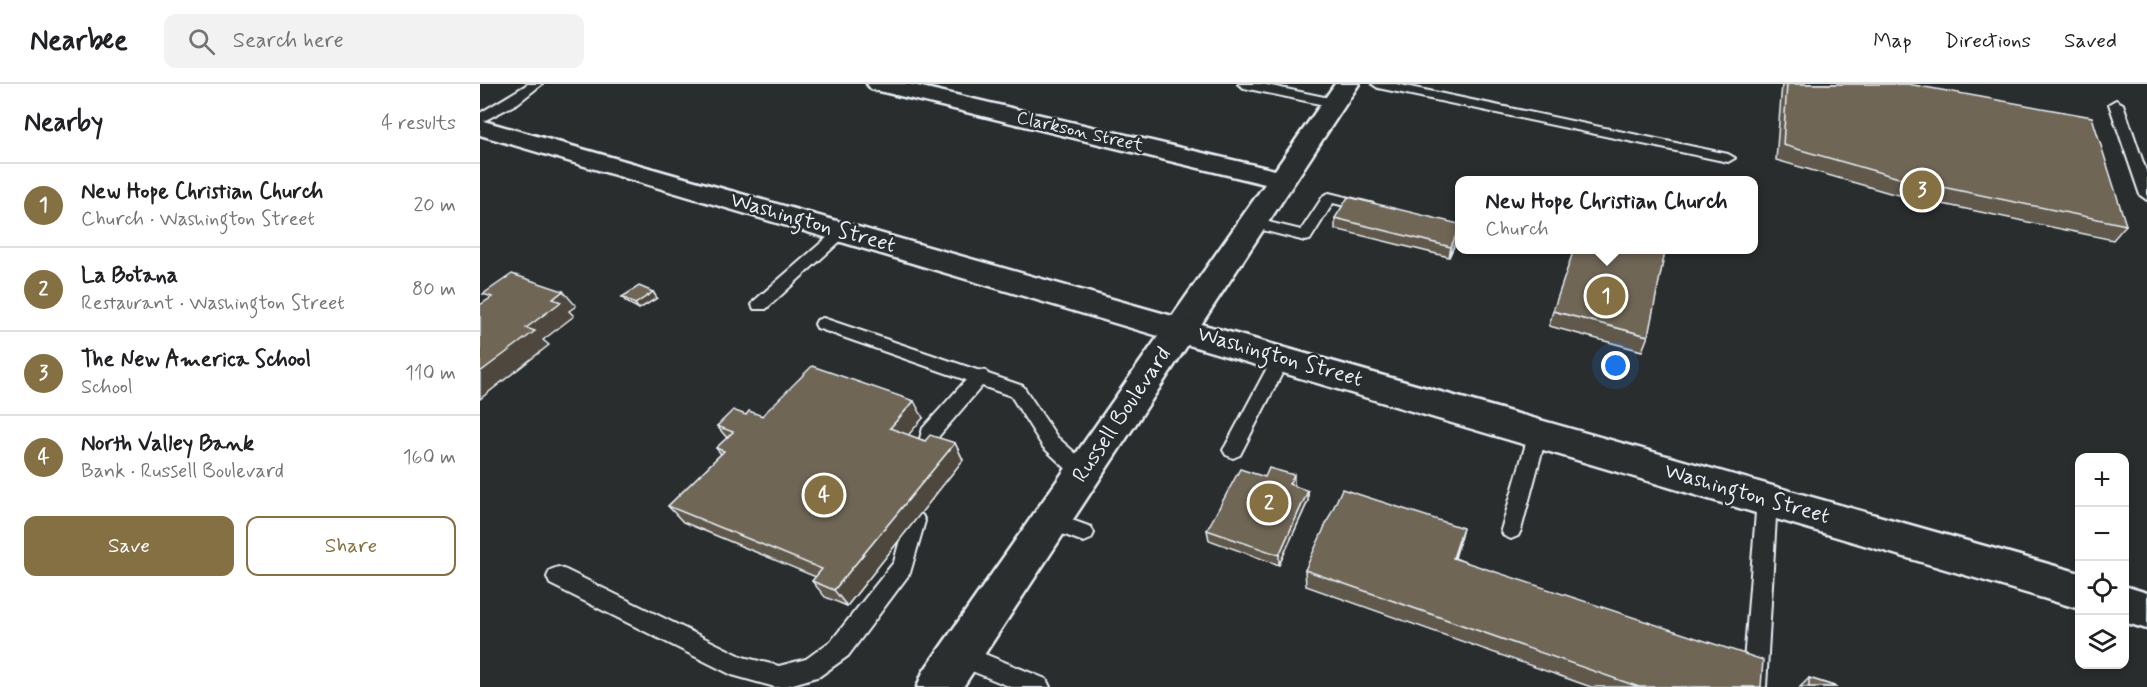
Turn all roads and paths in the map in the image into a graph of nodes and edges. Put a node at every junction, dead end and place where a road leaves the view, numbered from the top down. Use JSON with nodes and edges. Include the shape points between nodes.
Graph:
{"nodes":[{"id":1,"x":536,"y":84,"type":"edge"},
{"id":2,"x":879,"y":84,"type":"edge"},
{"id":3,"x":1244,"y":84,"type":"edge"},
{"id":4,"x":1378,"y":84,"type":"edge"},
{"id":5,"x":1340,"y":94,"type":"edge"},
{"id":6,"x":2116,"y":104,"type":"dead end"},
{"id":7,"x":480,"y":119,"type":"edge"},
{"id":8,"x":480,"y":127,"type":"edge"},
{"id":9,"x":1728,"y":158,"type":"dead end"},
{"id":10,"x":1282,"y":180,"type":"junction"},
{"id":11,"x":2147,"y":195,"type":"edge"},
{"id":12,"x":1383,"y":210,"type":"edge"},
{"id":13,"x":1252,"y":224,"type":"junction"},
{"id":14,"x":842,"y":232,"type":"junction"},
{"id":15,"x":760,"y":304,"type":"dead end"},
{"id":16,"x":823,"y":324,"type":"dead end"},
{"id":17,"x":1180,"y":328,"type":"junction"},
{"id":18,"x":1281,"y":358,"type":"junction"},
{"id":19,"x":980,"y":376,"type":"junction"},
{"id":20,"x":1538,"y":433,"type":"junction"},
{"id":21,"x":1233,"y":450,"type":"dead end"},
{"id":22,"x":925,"y":455,"type":"edge"},
{"id":23,"x":1083,"y":472,"type":"junction"},
{"id":24,"x":1767,"y":500,"type":"junction"},
{"id":25,"x":915,"y":521,"type":"dead end"},
{"id":26,"x":1511,"y":530,"type":"dead end"},
{"id":27,"x":558,"y":577,"type":"dead end"},
{"id":28,"x":2075,"y":590,"type":"edge"},
{"id":29,"x":2129,"y":606,"type":"edge"},
{"id":30,"x":2147,"y":611,"type":"edge"},
{"id":31,"x":960,"y":655,"type":"junction"},
{"id":32,"x":938,"y":687,"type":"edge"},
{"id":33,"x":1038,"y":687,"type":"edge"},
{"id":34,"x":1754,"y":687,"type":"edge"}],
"edges":[{"from":1,"to":7,"type":"lane"},
{"from":2,"to":10,"type":"main road","name":"Clarkson Street"},
{"from":3,"to":5,"type":"lane"},
{"from":4,"to":9,"type":"lane"},
{"from":5,"to":10,"type":"main road","name":"Russell Boulevard"},
{"from":6,"to":11,"type":"lane"},
{"from":8,"to":14,"type":"main road","name":"Washington Street"},
{"from":10,"to":13,"type":"main road","name":"Russell Boulevard"},
{"from":12,"to":13,"type":"lane","via":[[1329,198],[1305,237]]},
{"from":13,"to":17,"type":"main road","name":"Russell Boulevard"},
{"from":14,"to":15,"type":"lane"},
{"from":14,"to":17,"type":"main road","name":"Washington Street"},
{"from":16,"to":19,"type":"lane"},
{"from":17,"to":18,"type":"main road","name":"Washington Street"},
{"from":17,"to":23,"type":"main road","name":"Russell Boulevard"},
{"from":18,"to":20,"type":"main road","name":"Washington Street"},
{"from":18,"to":21,"type":"lane"},
{"from":19,"to":22,"type":"lane","via":[[930,433]]},
{"from":19,"to":23,"type":"lane","via":[[1017,391],[1050,442]]},
{"from":20,"to":24,"type":"main road","name":"Washington Street"},
{"from":20,"to":26,"type":"lane"},
{"from":23,"to":31,"type":"main road","name":"Russell Boulevard","via":[[1067,527]]},
{"from":24,"to":28,"type":"main road","name":"Washington Street"},
{"from":24,"to":34,"type":"lane"},
{"from":25,"to":27,"type":"lane","via":[[903,566],[840,648],[812,668],[779,677],[740,667]]},
{"from":29,"to":30,"type":"main road"},
{"from":31,"to":32,"type":"main road","name":"Russell Boulevard"},
{"from":31,"to":33,"type":"lane"}]}
